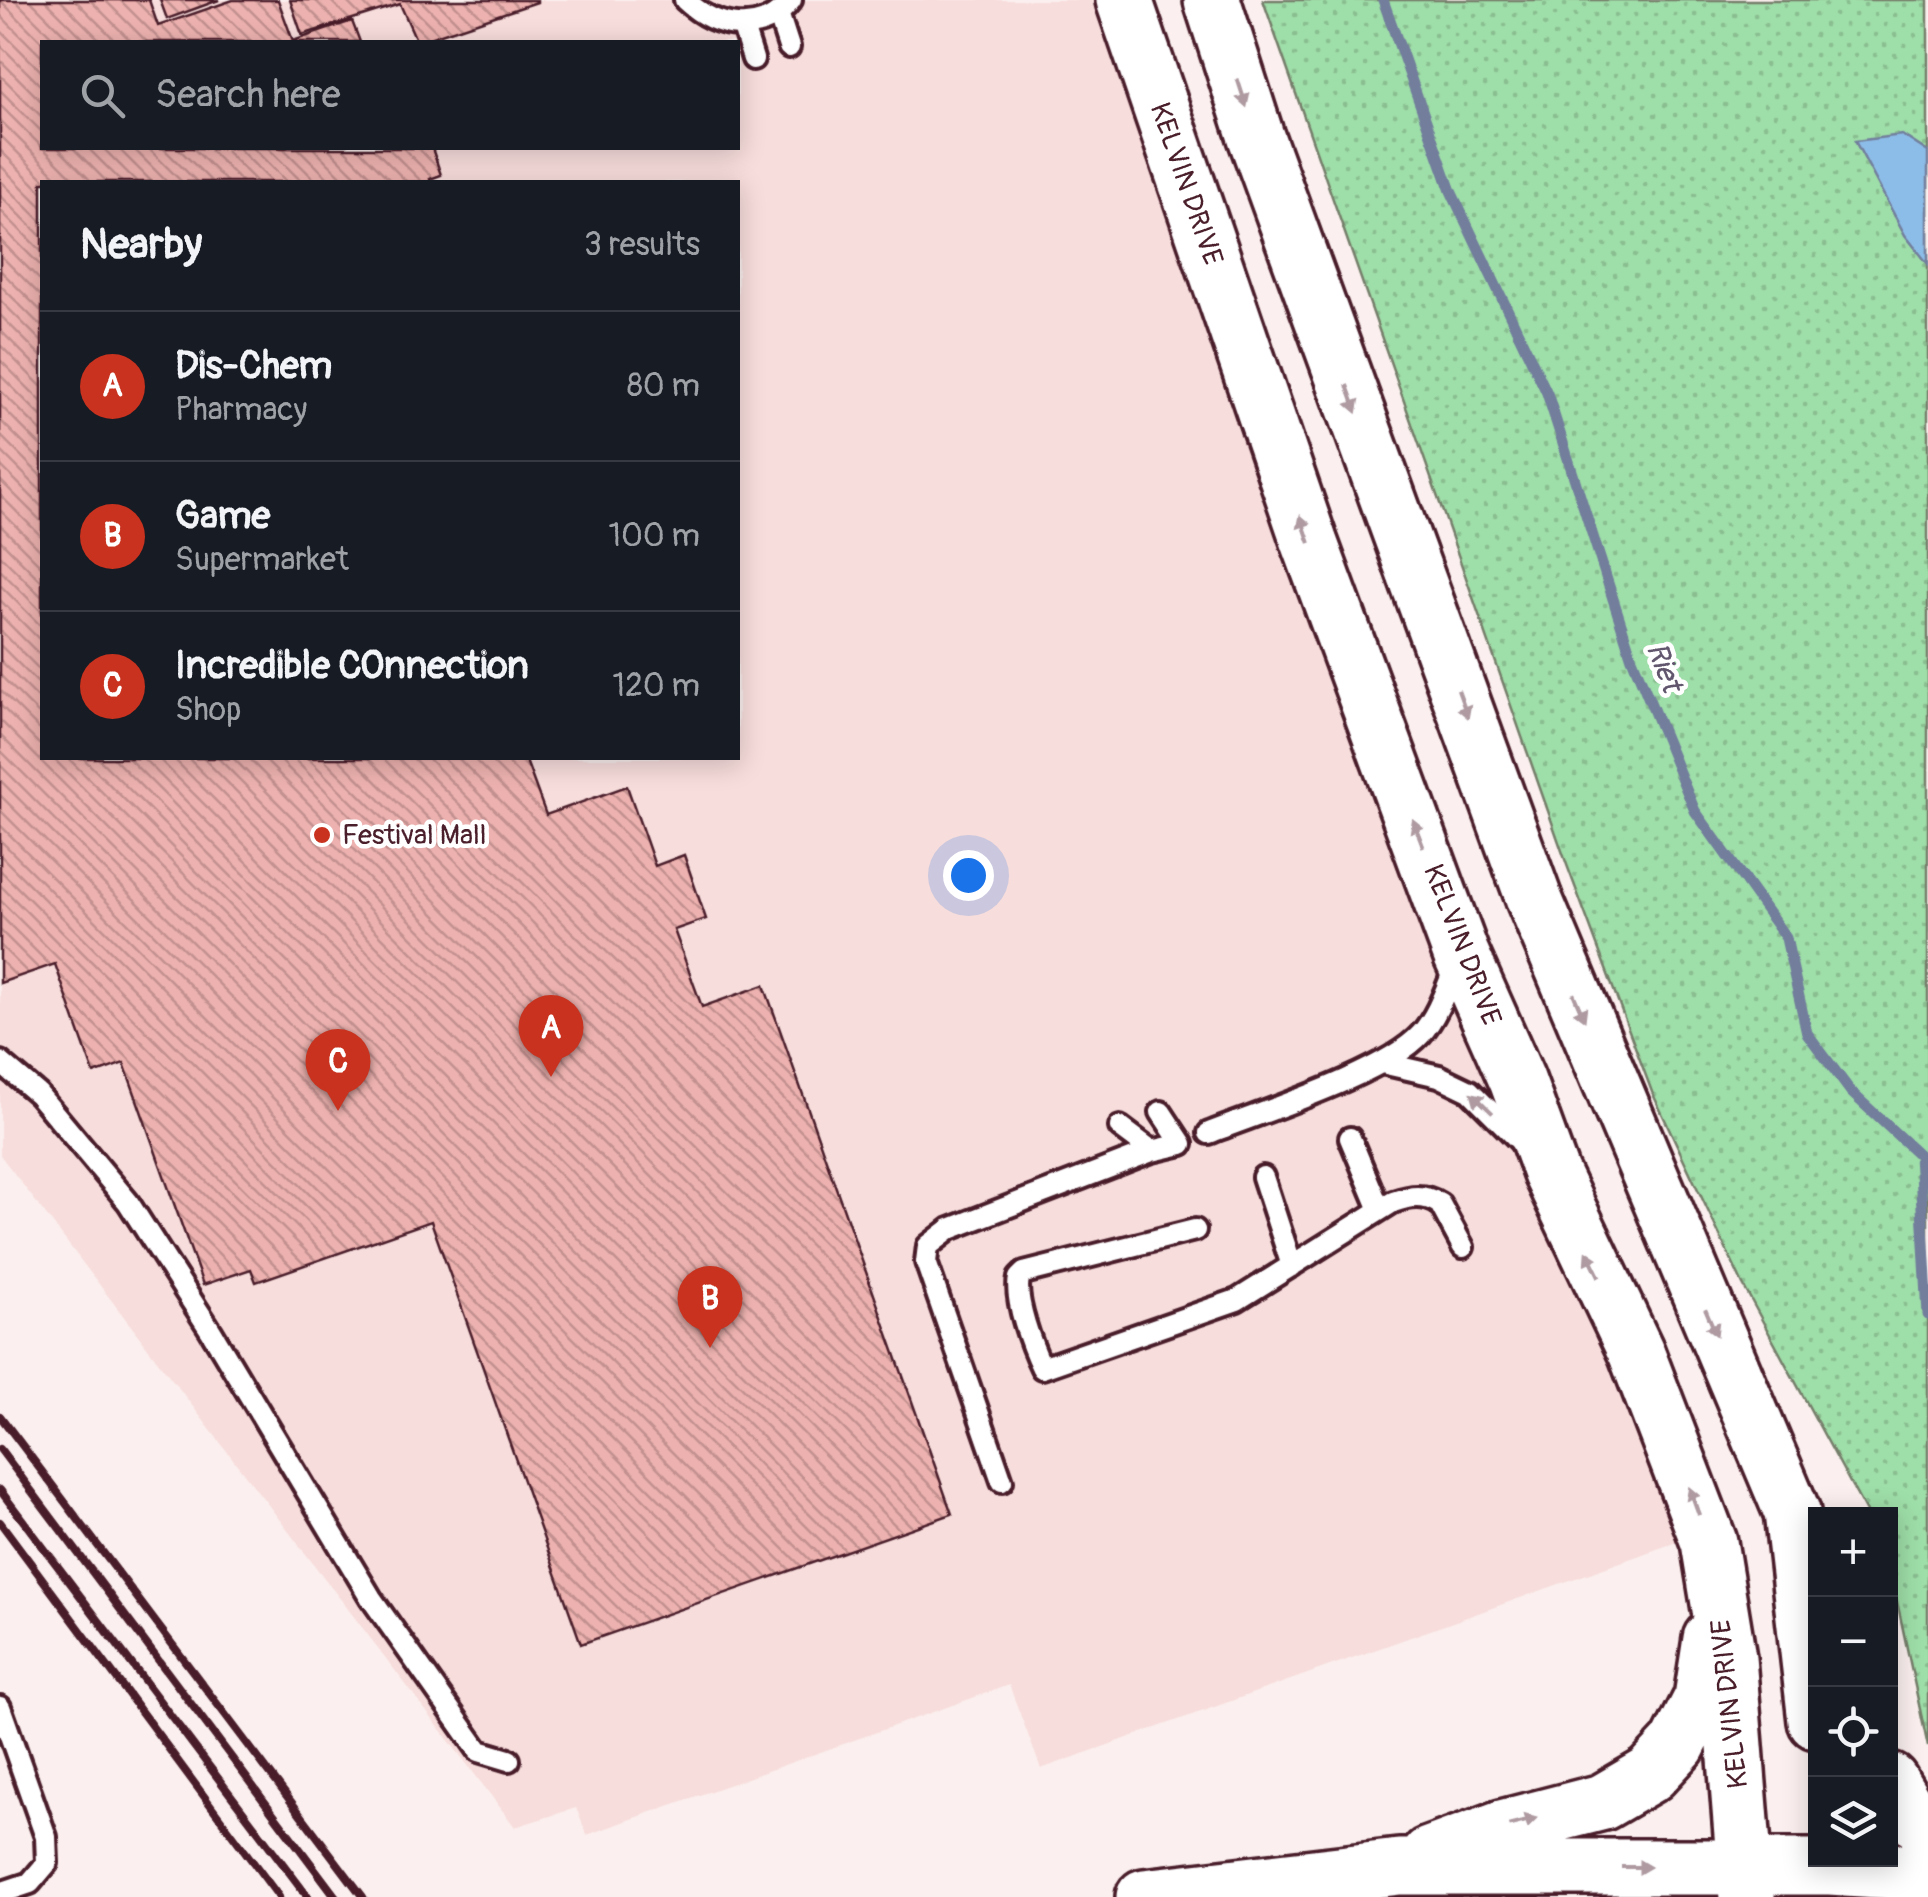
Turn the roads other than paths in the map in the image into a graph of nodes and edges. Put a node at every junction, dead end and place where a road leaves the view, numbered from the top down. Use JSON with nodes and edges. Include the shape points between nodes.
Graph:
{"nodes":[{"id":1,"x":685,"y":0,"type":"edge"},
{"id":2,"x":1212,"y":0,"type":"edge"},
{"id":3,"x":1124,"y":2,"type":"edge"},
{"id":4,"x":784,"y":7,"type":"edge"},
{"id":5,"x":743,"y":27,"type":"junction"},
{"id":6,"x":789,"y":47,"type":"dead end"},
{"id":7,"x":753,"y":60,"type":"dead end"},
{"id":8,"x":1461,"y":954,"type":"junction"},
{"id":9,"x":0,"y":1062,"type":"edge"},
{"id":10,"x":1382,"y":1063,"type":"junction"},
{"id":11,"x":1161,"y":1112,"type":"dead end"},
{"id":12,"x":1120,"y":1126,"type":"dead end"},
{"id":13,"x":1210,"y":1133,"type":"dead end"},
{"id":14,"x":1350,"y":1138,"type":"dead end"},
{"id":15,"x":1152,"y":1151,"type":"junction"},
{"id":16,"x":1551,"y":1173,"type":"junction"},
{"id":17,"x":1263,"y":1177,"type":"dead end"},
{"id":18,"x":1380,"y":1210,"type":"junction"},
{"id":19,"x":1195,"y":1230,"type":"dead end"},
{"id":20,"x":1463,"y":1247,"type":"dead end"},
{"id":21,"x":1292,"y":1266,"type":"junction"},
{"id":22,"x":1002,"y":1481,"type":"dead end"},
{"id":23,"x":1804,"y":1531,"type":"edge"},
{"id":24,"x":1717,"y":1595,"type":"junction"},
{"id":25,"x":1814,"y":1687,"type":"edge"},
{"id":26,"x":0,"y":1707,"type":"edge"},
{"id":27,"x":509,"y":1760,"type":"dead end"},
{"id":28,"x":1898,"y":1796,"type":"edge"},
{"id":29,"x":1928,"y":1831,"type":"edge"},
{"id":30,"x":1398,"y":1867,"type":"junction"},
{"id":31,"x":1928,"y":1873,"type":"edge"},
{"id":32,"x":1829,"y":1875,"type":"edge"},
{"id":33,"x":1747,"y":1882,"type":"edge"},
{"id":34,"x":0,"y":1893,"type":"edge"},
{"id":35,"x":1144,"y":1897,"type":"edge"}],
"edges":[{"from":1,"to":5,"type":"lane","via":[[711,20]]},
{"from":2,"to":23,"type":"street","one_way":true,"via":[[1534,899]]},
{"from":8,"to":3,"type":"street","name":"KELVIN DRIVE","one_way":true,"via":[[1296,504]]},
{"from":4,"to":5,"type":"lane","via":[[765,22]]},
{"from":4,"to":6,"type":"lane"},
{"from":5,"to":7,"type":"lane"},
{"from":8,"to":10,"type":"lane","via":[[1435,1016],[1409,1046]]},
{"from":8,"to":16,"type":"street","name":"KELVIN DRIVE"},
{"from":9,"to":27,"type":"lane","via":[[38,1094],[128,1202],[371,1598],[478,1750]]},
{"from":10,"to":13,"type":"lane"},
{"from":16,"to":10,"type":"lane","one_way":true,"via":[[1470,1092],[1440,1076]]},
{"from":11,"to":15,"type":"lane","via":[[1182,1144]]},
{"from":12,"to":15,"type":"lane"},
{"from":14,"to":18,"type":"lane"},
{"from":15,"to":22,"type":"lane","via":[[950,1229],[928,1246],[926,1262]]},
{"from":24,"to":16,"type":"street","name":"KELVIN DRIVE","one_way":true,"via":[[1709,1542],[1672,1441]]},
{"from":17,"to":21,"type":"lane"},
{"from":18,"to":20,"type":"lane","via":[[1406,1198],[1431,1198]]},
{"from":18,"to":21,"type":"lane"},
{"from":19,"to":21,"type":"lane","via":[[1024,1273],[1018,1291],[1042,1368],[1237,1300]]},
{"from":23,"to":25,"type":"street"},
{"from":30,"to":24,"type":"street","one_way":true,"via":[[1502,1828],[1603,1802],[1651,1774],[1678,1745],[1702,1698]]},
{"from":24,"to":33,"type":"street","name":"KELVIN DRIVE"},
{"from":26,"to":34,"type":"lane","via":[[46,1838],[47,1863],[30,1883]]},
{"from":28,"to":29,"type":"street"},
{"from":30,"to":33,"type":"street","one_way":true},
{"from":30,"to":35,"type":"street"},
{"from":31,"to":32,"type":"street"},
{"from":32,"to":33,"type":"street"}]}
